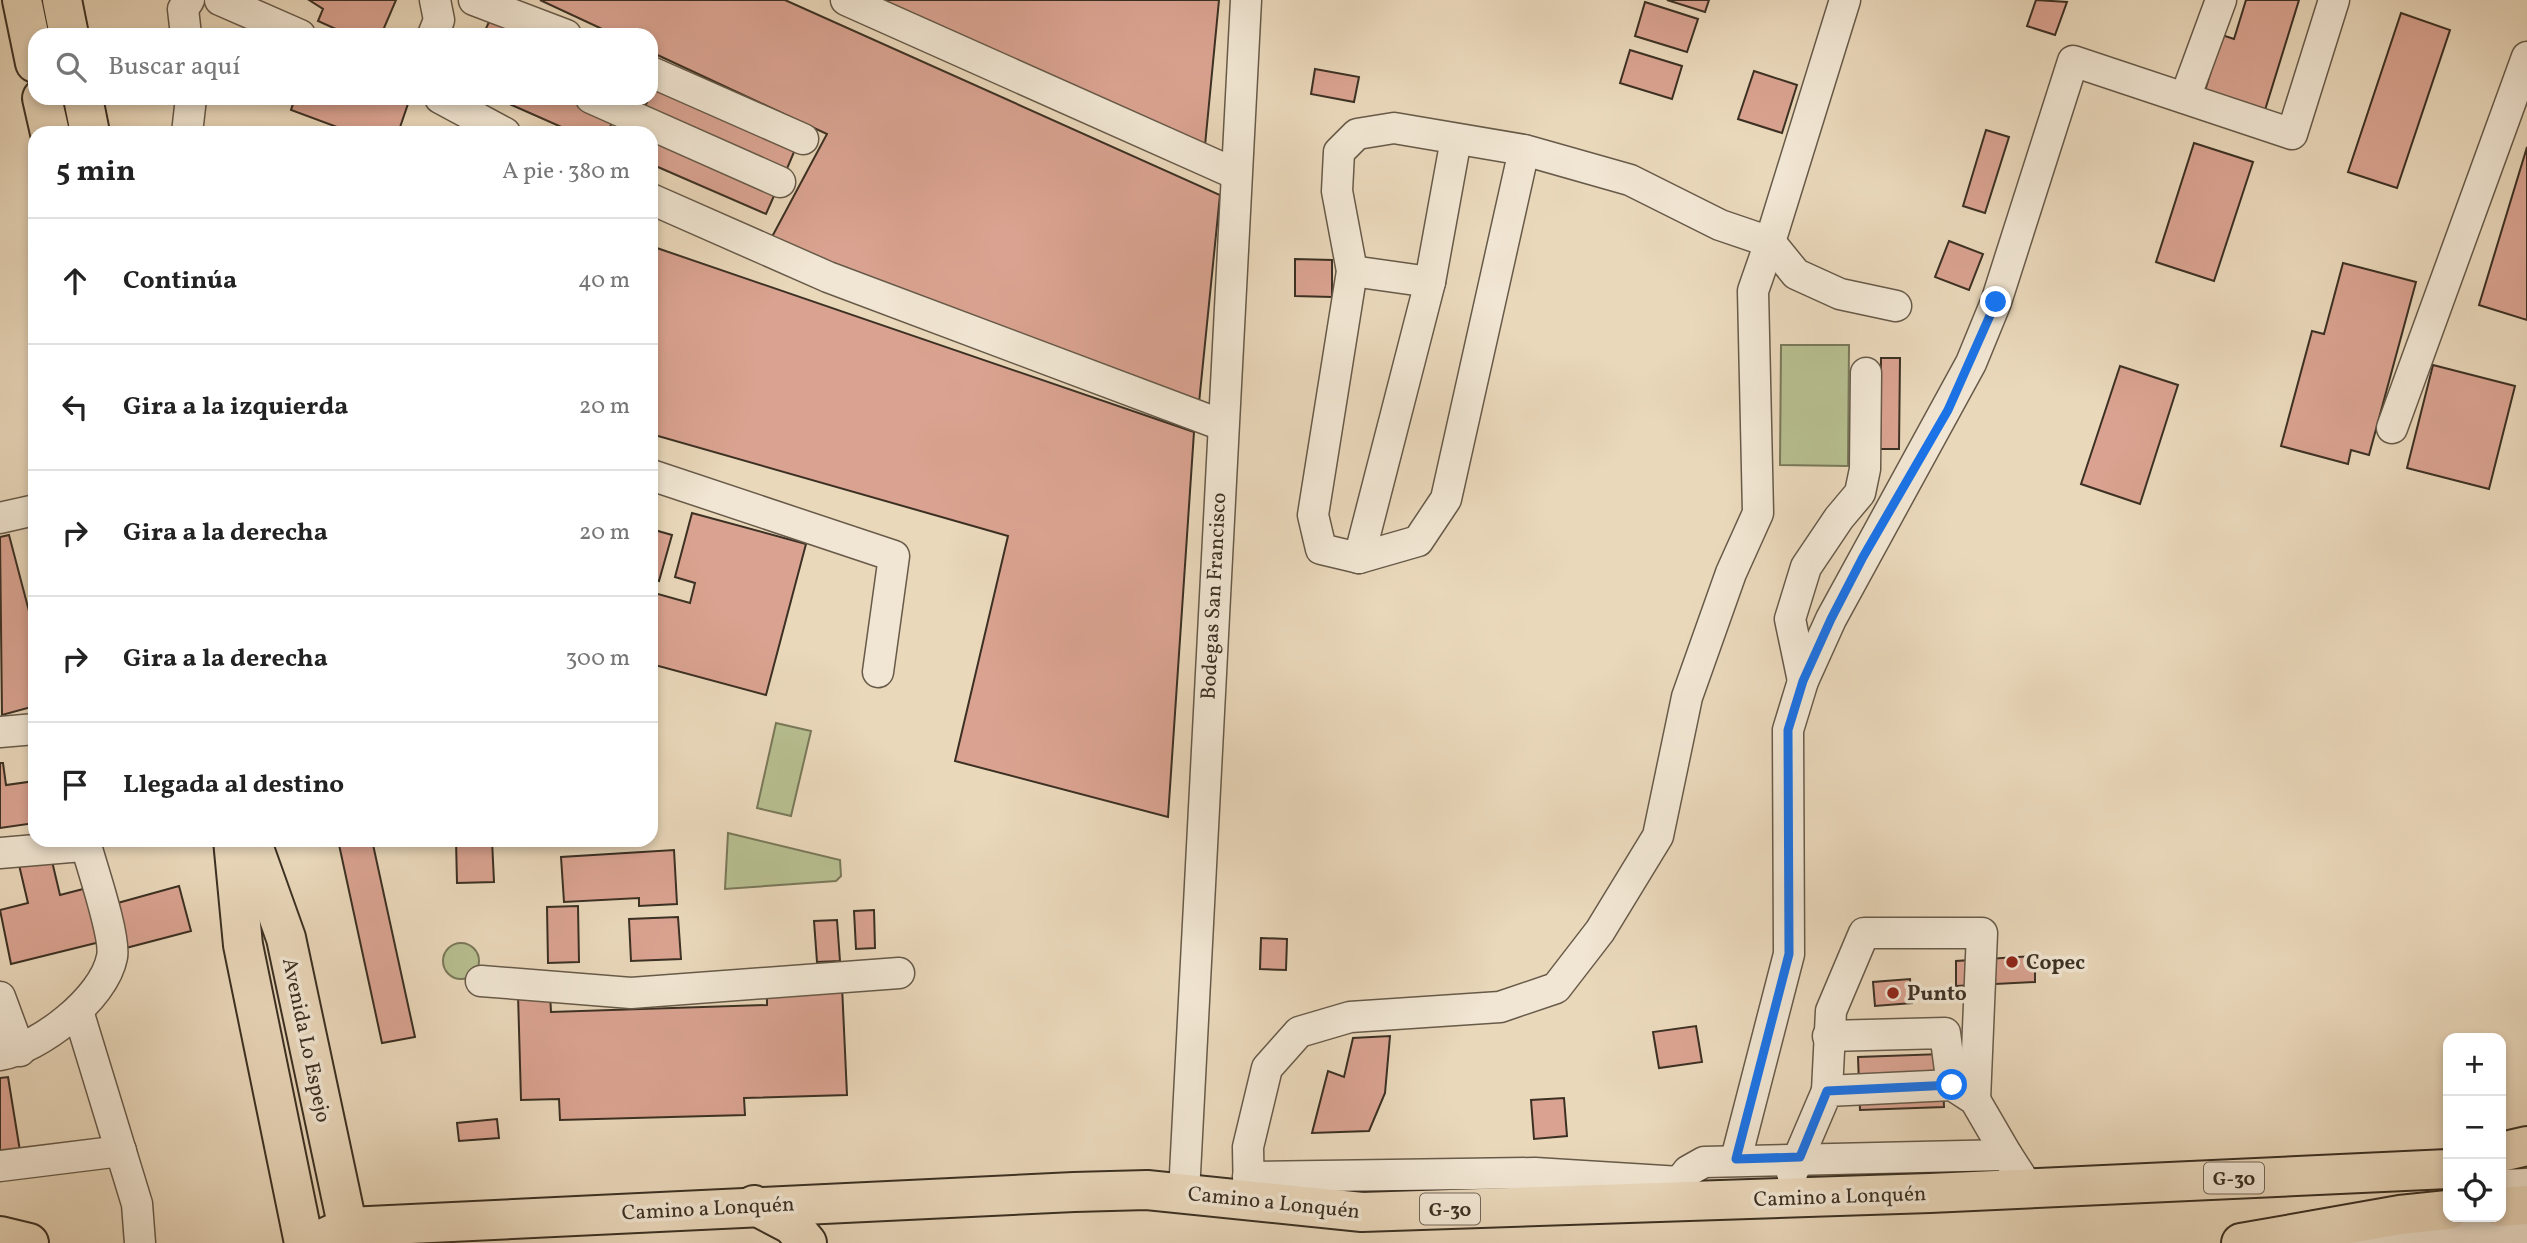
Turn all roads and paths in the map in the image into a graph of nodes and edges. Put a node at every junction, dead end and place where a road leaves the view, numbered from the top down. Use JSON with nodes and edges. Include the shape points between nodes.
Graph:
{"nodes":[{"id":1,"x":22,"y":0,"type":"edge"},
{"id":2,"x":62,"y":0,"type":"edge"},
{"id":3,"x":189,"y":0,"type":"edge"},
{"id":4,"x":220,"y":0,"type":"edge"},
{"id":5,"x":435,"y":0,"type":"edge"},
{"id":6,"x":474,"y":0,"type":"edge"},
{"id":7,"x":846,"y":0,"type":"edge"},
{"id":8,"x":1246,"y":0,"type":"edge"},
{"id":9,"x":1845,"y":0,"type":"edge"},
{"id":10,"x":2221,"y":0,"type":"edge"},
{"id":11,"x":2334,"y":0,"type":"edge"},
{"id":12,"x":68,"y":28,"type":"edge"},
{"id":13,"x":185,"y":28,"type":"edge"},
{"id":14,"x":284,"y":28,"type":"edge"},
{"id":15,"x":438,"y":28,"type":"edge"},
{"id":16,"x":548,"y":28,"type":"edge"},
{"id":17,"x":28,"y":29,"type":"edge"},
{"id":18,"x":2527,"y":57,"type":"edge"},
{"id":19,"x":658,"y":75,"type":"edge"},
{"id":20,"x":2185,"y":98,"type":"junction"},
{"id":21,"x":44,"y":105,"type":"edge"},
{"id":22,"x":84,"y":105,"type":"edge"},
{"id":23,"x":190,"y":105,"type":"edge"},
{"id":24,"x":453,"y":105,"type":"edge"},
{"id":25,"x":607,"y":105,"type":"edge"},
{"id":26,"x":629,"y":115,"type":"edge"},
{"id":27,"x":48,"y":126,"type":"edge"},
{"id":28,"x":89,"y":126,"type":"edge"},
{"id":29,"x":188,"y":126,"type":"edge"},
{"id":30,"x":492,"y":126,"type":"edge"},
{"id":31,"x":654,"y":126,"type":"edge"},
{"id":32,"x":658,"y":128,"type":"edge"},
{"id":33,"x":803,"y":139,"type":"dead end"},
{"id":34,"x":1456,"y":139,"type":"junction"},
{"id":35,"x":1524,"y":150,"type":"junction"},
{"id":36,"x":1237,"y":174,"type":"junction"},
{"id":37,"x":780,"y":182,"type":"dead end"},
{"id":38,"x":658,"y":202,"type":"edge"},
{"id":39,"x":1770,"y":242,"type":"junction"},
{"id":40,"x":1352,"y":271,"type":"junction"},
{"id":41,"x":1430,"y":282,"type":"junction"},
{"id":42,"x":1896,"y":306,"type":"dead end"},
{"id":43,"x":1866,"y":373,"type":"dead end"},
{"id":44,"x":1222,"y":425,"type":"junction"},
{"id":45,"x":2392,"y":428,"type":"dead end"},
{"id":46,"x":658,"y":477,"type":"edge"},
{"id":47,"x":28,"y":512,"type":"edge"},
{"id":48,"x":0,"y":518,"type":"edge"},
{"id":49,"x":1359,"y":558,"type":"junction"},
{"id":50,"x":878,"y":672,"type":"dead end"},
{"id":51,"x":1803,"y":681,"type":"junction"},
{"id":52,"x":28,"y":730,"type":"edge"},
{"id":53,"x":0,"y":732,"type":"edge"},
{"id":54,"x":47,"y":847,"type":"edge"},
{"id":55,"x":83,"y":847,"type":"edge"},
{"id":56,"x":234,"y":847,"type":"edge"},
{"id":57,"x":254,"y":847,"type":"edge"},
{"id":58,"x":0,"y":853,"type":"edge"},
{"id":59,"x":900,"y":973,"type":"dead end"},
{"id":60,"x":481,"y":981,"type":"dead end"},
{"id":61,"x":0,"y":997,"type":"edge"},
{"id":62,"x":78,"y":1011,"type":"junction"},
{"id":63,"x":1828,"y":1036,"type":"junction"},
{"id":64,"x":10,"y":1053,"type":"edge"},
{"id":65,"x":1827,"y":1091,"type":"junction"},
{"id":66,"x":1964,"y":1092,"type":"junction"},
{"id":67,"x":2527,"y":1146,"type":"edge"},
{"id":68,"x":121,"y":1151,"type":"junction"},
{"id":69,"x":2506,"y":1151,"type":"edge"},
{"id":70,"x":2007,"y":1154,"type":"junction"},
{"id":71,"x":1800,"y":1157,"type":"junction"},
{"id":72,"x":1736,"y":1159,"type":"junction"},
{"id":73,"x":2527,"y":1165,"type":"edge"},
{"id":74,"x":2506,"y":1166,"type":"edge"},
{"id":75,"x":0,"y":1167,"type":"edge"},
{"id":76,"x":2443,"y":1173,"type":"edge"},
{"id":77,"x":2527,"y":1184,"type":"edge"},
{"id":78,"x":2506,"y":1185,"type":"edge"},
{"id":79,"x":1249,"y":1189,"type":"junction"},
{"id":80,"x":2029,"y":1189,"type":"junction"},
{"id":81,"x":1672,"y":1192,"type":"junction"},
{"id":82,"x":1184,"y":1193,"type":"junction"},
{"id":83,"x":1783,"y":1199,"type":"junction"},
{"id":84,"x":754,"y":1205,"type":"junction"},
{"id":85,"x":2527,"y":1205,"type":"edge"},
{"id":86,"x":2506,"y":1207,"type":"edge"},
{"id":87,"x":2443,"y":1211,"type":"edge"},
{"id":88,"x":2527,"y":1233,"type":"edge"},
{"id":89,"x":349,"y":1235,"type":"edge"},
{"id":90,"x":0,"y":1236,"type":"edge"},
{"id":91,"x":29,"y":1243,"type":"edge"},
{"id":92,"x":140,"y":1243,"type":"edge"},
{"id":93,"x":304,"y":1243,"type":"edge"},
{"id":94,"x":313,"y":1243,"type":"edge"},
{"id":95,"x":807,"y":1243,"type":"edge"},
{"id":96,"x":2241,"y":1243,"type":"edge"},
{"id":97,"x":2327,"y":1243,"type":"edge"}],
"edges":[{"from":1,"to":17,"type":"main road"},
{"from":2,"to":12,"type":"main road"},
{"from":3,"to":13,"type":"street","via":[[183,9]]},
{"from":4,"to":14,"type":"street"},
{"from":5,"to":15,"type":"street"},
{"from":6,"to":16,"type":"street"},
{"from":7,"to":36,"type":"street"},
{"from":8,"to":36,"type":"street","name":"Bodegas San Francisco"},
{"from":9,"to":39,"type":"street"},
{"from":10,"to":20,"type":"street"},
{"from":11,"to":20,"type":"street","via":[[2292,134]]},
{"from":18,"to":45,"type":"street"},
{"from":19,"to":33,"type":"street"},
{"from":20,"to":51,"type":"street","via":[[2073,61],[1996,302],[1971,363],[1863,557]]},
{"from":21,"to":27,"type":"main road"},
{"from":22,"to":28,"type":"main road"},
{"from":23,"to":29,"type":"street"},
{"from":24,"to":30,"type":"street"},
{"from":25,"to":26,"type":"street"},
{"from":26,"to":31,"type":"street"},
{"from":32,"to":37,"type":"street"},
{"from":34,"to":35,"type":"street"},
{"from":34,"to":40,"type":"street","via":[[1394,128],[1357,134],[1339,152],[1337,191]]},
{"from":34,"to":41,"type":"street"},
{"from":35,"to":39,"type":"street","via":[[1630,180],[1720,225]]},
{"from":35,"to":49,"type":"street","via":[[1446,499],[1418,541]]},
{"from":36,"to":44,"type":"street","name":"Bodegas San Francisco"},
{"from":38,"to":44,"type":"street","via":[[828,278]]},
{"from":39,"to":42,"type":"street","via":[[1797,274],[1840,294]]},
{"from":39,"to":79,"type":"street","via":[[1753,292],[1758,513],[1731,573],[1687,697],[1658,836],[1600,931],[1556,988],[1500,1007],[1350,1017],[1298,1032],[1267,1068],[1248,1147]]},
{"from":40,"to":41,"type":"street"},
{"from":40,"to":49,"type":"street","via":[[1313,515],[1321,549]]},
{"from":41,"to":49,"type":"street"},
{"from":43,"to":51,"type":"street","via":[[1865,469],[1860,493],[1806,567],[1790,619]]},
{"from":44,"to":82,"type":"street","name":"Bodegas San Francisco"},
{"from":46,"to":50,"type":"street","via":[[894,556]]},
{"from":47,"to":48,"type":"street"},
{"from":51,"to":72,"type":"street","via":[[1788,730],[1789,954]]},
{"from":52,"to":53,"type":"street"},
{"from":54,"to":58,"type":"street"},
{"from":55,"to":62,"type":"street","via":[[113,956]]},
{"from":56,"to":93,"type":"main road","name":"Avenida Lo Espejo","via":[[243,945]]},
{"from":57,"to":89,"type":"main road","name":"Avenida Lo Espejo","via":[[286,938]]},
{"from":59,"to":60,"type":"street","via":[[631,993]]},
{"from":61,"to":64,"type":"street"},
{"from":62,"to":64,"type":"street"},
{"from":62,"to":68,"type":"street"},
{"from":63,"to":65,"type":"street"},
{"from":63,"to":66,"type":"street","via":[[1945,1033]]},
{"from":63,"to":66,"type":"street","via":[[1831,1011],[1864,933],[1982,933]]},
{"from":65,"to":66,"type":"street"},
{"from":65,"to":71,"type":"street"},
{"from":66,"to":70,"type":"street"},
{"from":67,"to":69,"type":"main road"},
{"from":68,"to":75,"type":"street"},
{"from":68,"to":92,"type":"street","via":[[137,1204]]},
{"from":70,"to":71,"type":"street"},
{"from":70,"to":80,"type":"street"},
{"from":71,"to":72,"type":"street"},
{"from":71,"to":83,"type":"street"},
{"from":72,"to":81,"type":"street","via":[[1704,1162],[1688,1171]]},
{"from":73,"to":74,"type":"main road"},
{"from":76,"to":80,"type":"main road","name":"Camino a Lonquén","number":"G-30","via":[[2320,1173]]},
{"from":77,"to":78,"type":"street"},
{"from":79,"to":81,"type":"main road","name":"Camino a Lonquén","number":"G-30","via":[[1362,1212]]},
{"from":79,"to":82,"type":"main road","name":"Camino a Lonquén","number":"G-30"},
{"from":80,"to":83,"type":"main road","name":"Camino a Lonquén","number":"G-30"},
{"from":81,"to":83,"type":"main road","name":"Camino a Lonquén","number":"G-30"},
{"from":82,"to":84,"type":"main road","name":"Camino a Lonquén","number":"G-30","via":[[1116,1191]]},
{"from":84,"to":89,"type":"main road","name":"Camino a Lonquén","number":"G-30"},
{"from":84,"to":95,"type":"main road","via":[[792,1225]]},
{"from":85,"to":86,"type":"main road"},
{"from":87,"to":96,"type":"main road"},
{"from":88,"to":97,"type":"street"},
{"from":89,"to":94,"type":"main road","name":"Camino a Lonquén","number":"G-30"},
{"from":90,"to":91,"type":"main road"}]}
